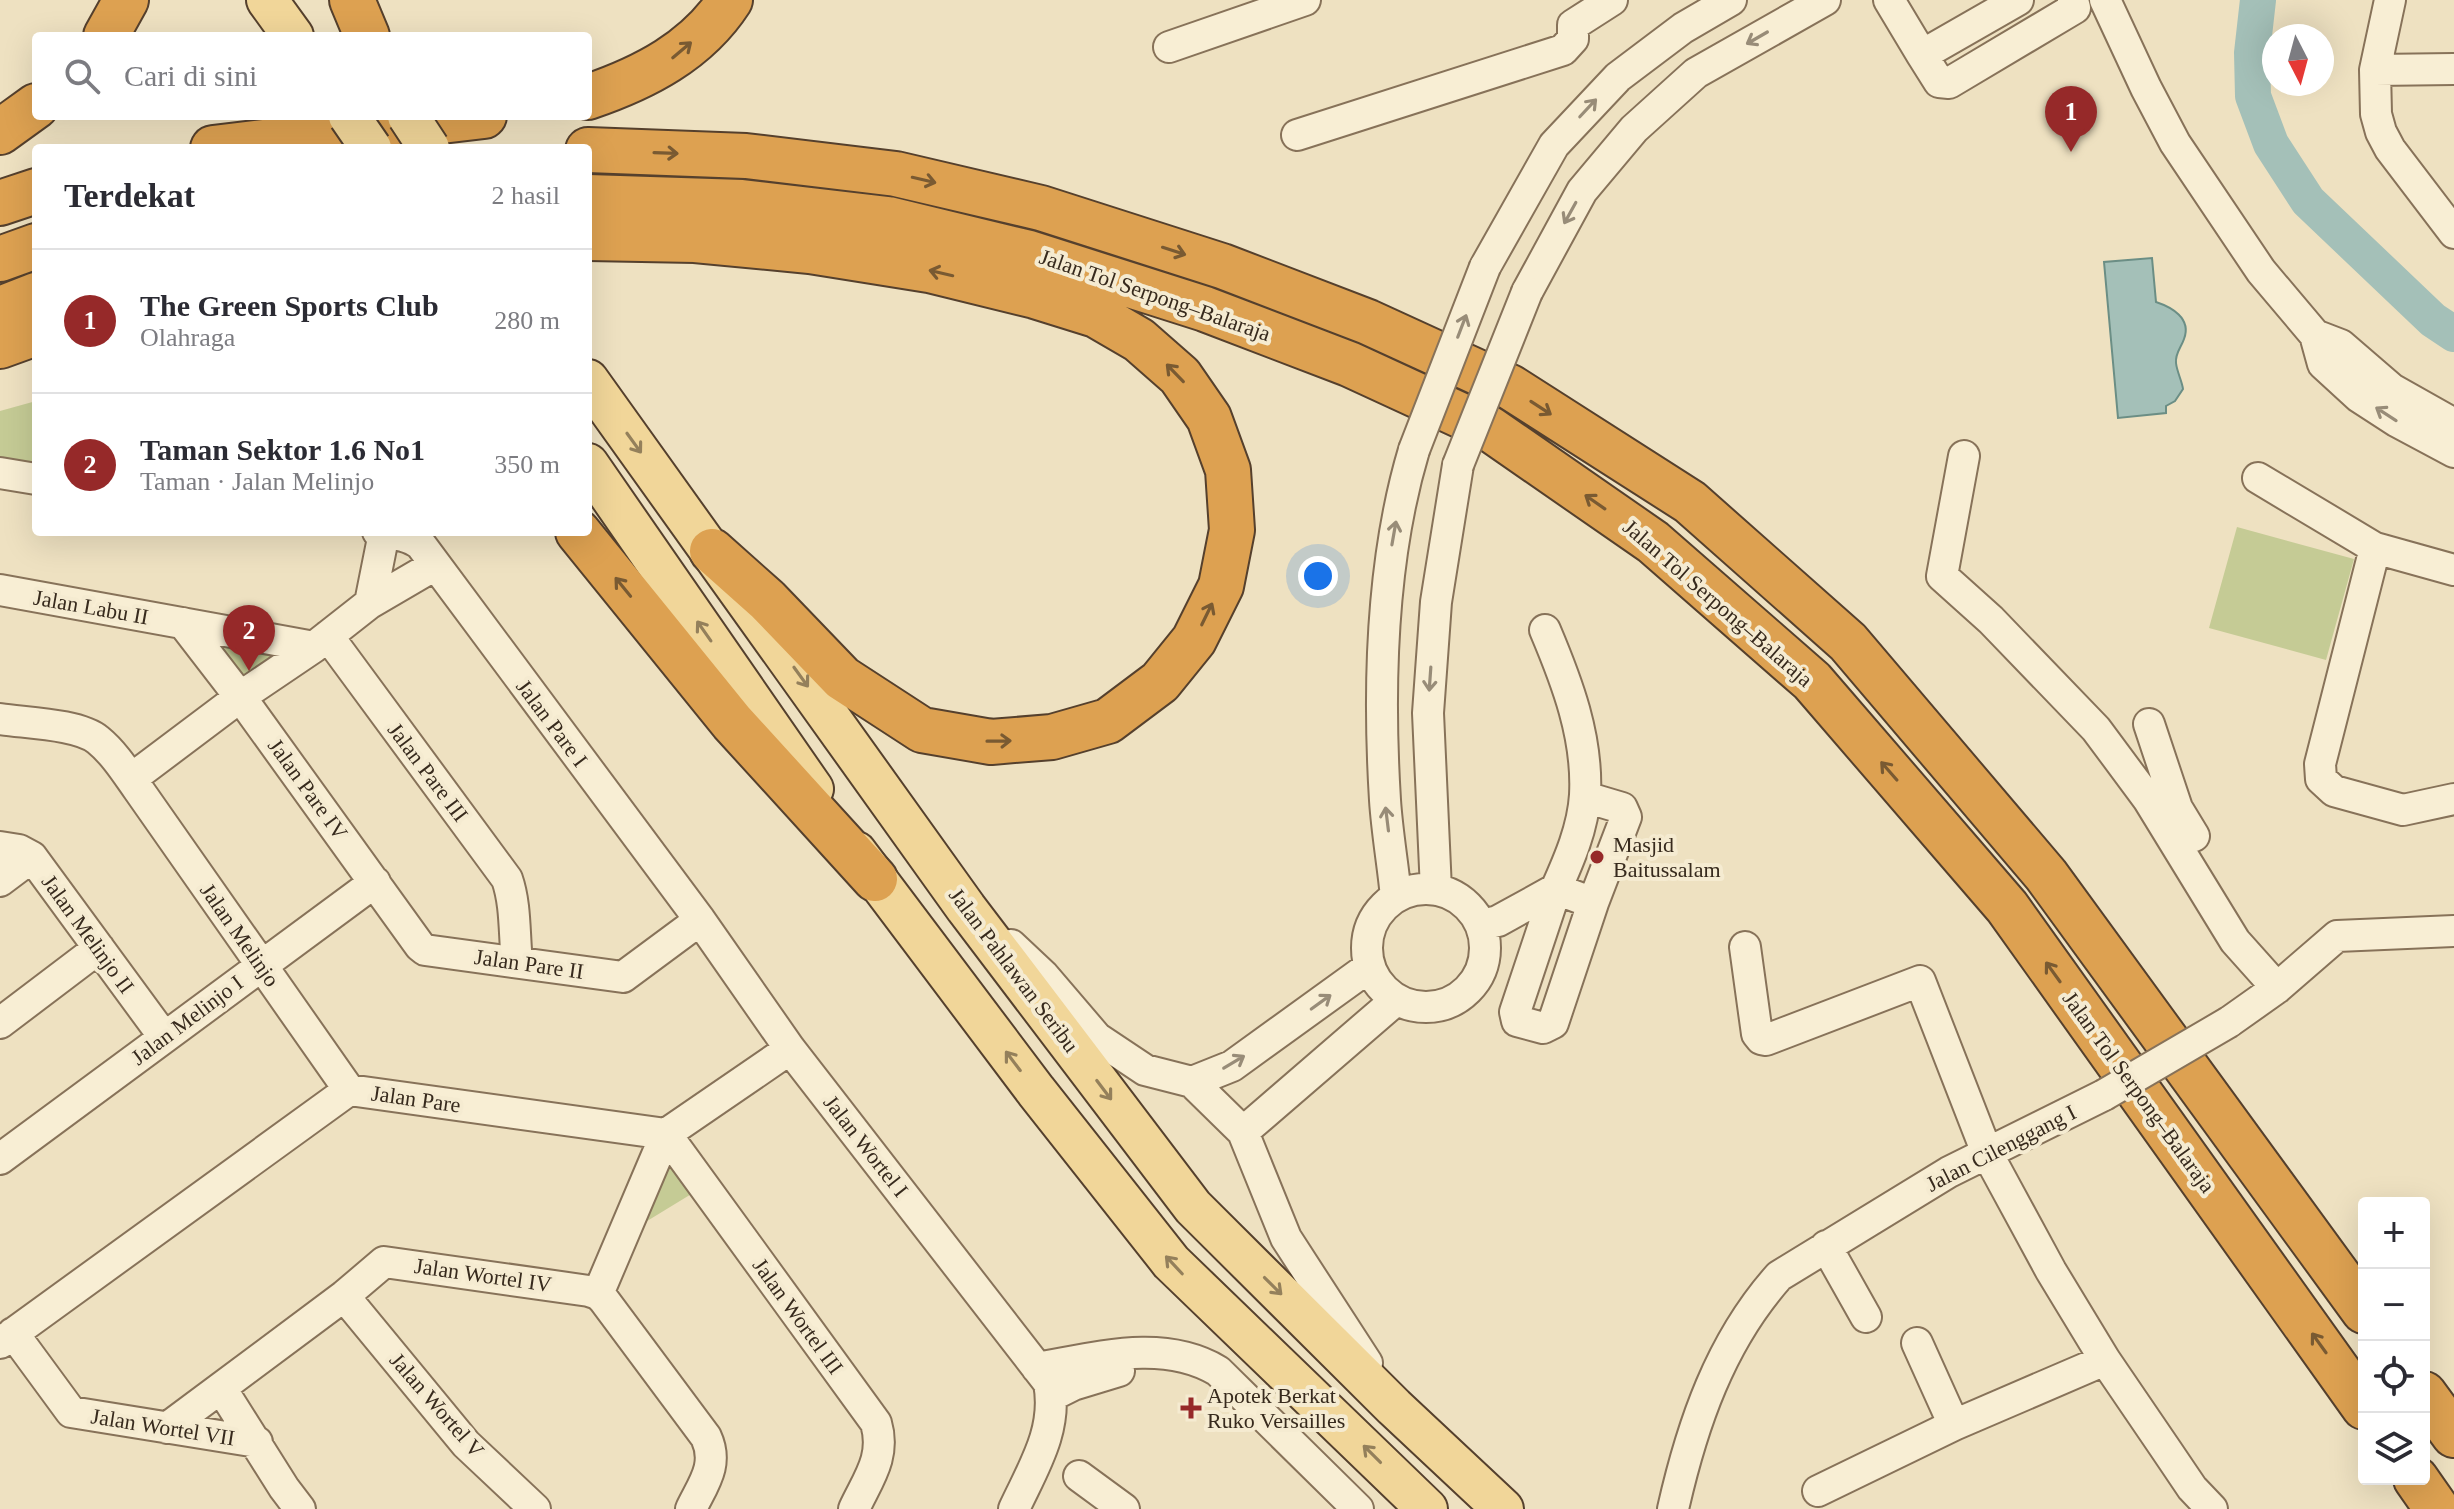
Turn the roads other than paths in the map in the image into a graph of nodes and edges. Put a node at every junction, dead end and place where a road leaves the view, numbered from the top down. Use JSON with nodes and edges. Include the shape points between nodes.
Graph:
{"nodes":[{"id":1,"x":126,"y":0,"type":"edge"},
{"id":2,"x":267,"y":0,"type":"edge"},
{"id":3,"x":330,"y":0,"type":"edge"},
{"id":4,"x":352,"y":0,"type":"edge"},
{"id":5,"x":730,"y":0,"type":"edge"},
{"id":6,"x":1305,"y":0,"type":"edge"},
{"id":7,"x":1612,"y":0,"type":"edge"},
{"id":8,"x":1731,"y":0,"type":"edge"},
{"id":9,"x":1825,"y":0,"type":"edge"},
{"id":10,"x":2018,"y":0,"type":"edge"},
{"id":11,"x":2073,"y":0,"type":"edge"},
{"id":12,"x":2105,"y":0,"type":"edge"},
{"id":13,"x":2390,"y":0,"type":"edge"},
{"id":14,"x":1899,"y":3,"type":"edge"},
{"id":15,"x":1568,"y":13,"type":"edge"},
{"id":16,"x":109,"y":32,"type":"edge"},
{"id":17,"x":290,"y":32,"type":"edge"},
{"id":18,"x":351,"y":32,"type":"edge"},
{"id":19,"x":365,"y":32,"type":"edge"},
{"id":20,"x":1169,"y":47,"type":"dead end"},
{"id":21,"x":1922,"y":55,"type":"junction"},
{"id":22,"x":2454,"y":69,"type":"edge"},
{"id":23,"x":2375,"y":70,"type":"junction"},
{"id":24,"x":592,"y":96,"type":"edge"},
{"id":25,"x":32,"y":109,"type":"edge"},
{"id":26,"x":352,"y":120,"type":"edge"},
{"id":27,"x":411,"y":120,"type":"edge"},
{"id":28,"x":450,"y":120,"type":"edge"},
{"id":29,"x":0,"y":132,"type":"edge"},
{"id":30,"x":1297,"y":135,"type":"dead end"},
{"id":31,"x":247,"y":144,"type":"edge"},
{"id":32,"x":368,"y":144,"type":"edge"},
{"id":33,"x":426,"y":144,"type":"edge"},
{"id":34,"x":592,"y":150,"type":"edge"},
{"id":35,"x":32,"y":192,"type":"edge"},
{"id":36,"x":592,"y":197,"type":"edge"},
{"id":37,"x":0,"y":203,"type":"edge"},
{"id":38,"x":2454,"y":233,"type":"edge"},
{"id":39,"x":592,"y":238,"type":"edge"},
{"id":40,"x":32,"y":247,"type":"edge"},
{"id":41,"x":0,"y":259,"type":"edge"},
{"id":42,"x":32,"y":297,"type":"edge"},
{"id":43,"x":0,"y":309,"type":"edge"},
{"id":44,"x":32,"y":334,"type":"edge"},
{"id":45,"x":2315,"y":335,"type":"junction"},
{"id":46,"x":0,"y":346,"type":"edge"},
{"id":47,"x":32,"y":361,"type":"edge"},
{"id":48,"x":0,"y":371,"type":"edge"},
{"id":49,"x":592,"y":386,"type":"edge"},
{"id":50,"x":2454,"y":424,"type":"edge"},
{"id":51,"x":2454,"y":452,"type":"edge"},
{"id":52,"x":1964,"y":456,"type":"dead end"},
{"id":53,"x":592,"y":470,"type":"edge"},
{"id":54,"x":0,"y":473,"type":"edge"},
{"id":55,"x":32,"y":478,"type":"edge"},
{"id":56,"x":2258,"y":478,"type":"dead end"},
{"id":57,"x":390,"y":536,"type":"edge"},
{"id":58,"x":402,"y":536,"type":"edge"},
{"id":59,"x":581,"y":536,"type":"edge"},
{"id":60,"x":2375,"y":548,"type":"junction"},
{"id":61,"x":712,"y":551,"type":"junction"},
{"id":62,"x":435,"y":565,"type":"junction"},
{"id":63,"x":2454,"y":570,"type":"edge"},
{"id":64,"x":0,"y":590,"type":"edge"},
{"id":65,"x":370,"y":603,"type":"junction"},
{"id":66,"x":183,"y":623,"type":"junction"},
{"id":67,"x":1545,"y":630,"type":"dead end"},
{"id":68,"x":321,"y":642,"type":"junction"},
{"id":69,"x":240,"y":697,"type":"junction"},
{"id":70,"x":0,"y":719,"type":"edge"},
{"id":71,"x":2149,"y":724,"type":"dead end"},
{"id":72,"x":131,"y":779,"type":"junction"},
{"id":73,"x":1585,"y":797,"type":"junction"},
{"id":74,"x":2454,"y":799,"type":"edge"},
{"id":75,"x":0,"y":847,"type":"edge"},
{"id":76,"x":32,"y":857,"type":"junction"},
{"id":77,"x":875,"y":879,"type":"junction"},
{"id":78,"x":0,"y":881,"type":"edge"},
{"id":79,"x":375,"y":882,"type":"junction"},
{"id":80,"x":1556,"y":889,"type":"junction"},
{"id":81,"x":1436,"y":890,"type":"junction"},
{"id":82,"x":1396,"y":897,"type":"junction"},
{"id":83,"x":1593,"y":903,"type":"junction"},
{"id":84,"x":966,"y":908,"type":"junction"},
{"id":85,"x":513,"y":914,"type":"junction"},
{"id":86,"x":700,"y":920,"type":"junction"},
{"id":87,"x":1482,"y":925,"type":"junction"},
{"id":88,"x":2454,"y":931,"type":"edge"},
{"id":89,"x":2235,"y":941,"type":"junction"},
{"id":90,"x":1745,"y":947,"type":"dead end"},
{"id":91,"x":99,"y":948,"type":"junction"},
{"id":92,"x":480,"y":957,"type":"junction"},
{"id":93,"x":517,"y":962,"type":"junction"},
{"id":94,"x":261,"y":965,"type":"junction"},
{"id":95,"x":1369,"y":967,"type":"junction"},
{"id":96,"x":2277,"y":988,"type":"junction"},
{"id":97,"x":1396,"y":1000,"type":"junction"},
{"id":98,"x":0,"y":1023,"type":"edge"},
{"id":99,"x":164,"y":1037,"type":"junction"},
{"id":100,"x":790,"y":1049,"type":"junction"},
{"id":101,"x":1192,"y":1082,"type":"junction"},
{"id":102,"x":349,"y":1090,"type":"junction"},
{"id":103,"x":1243,"y":1132,"type":"junction"},
{"id":104,"x":666,"y":1134,"type":"junction"},
{"id":105,"x":1987,"y":1153,"type":"junction"},
{"id":106,"x":0,"y":1159,"type":"edge"},
{"id":107,"x":1826,"y":1246,"type":"junction"},
{"id":108,"x":598,"y":1294,"type":"junction"},
{"id":109,"x":344,"y":1296,"type":"junction"},
{"id":110,"x":2358,"y":1303,"type":"edge"},
{"id":111,"x":1866,"y":1317,"type":"dead end"},
{"id":112,"x":6,"y":1338,"type":"edge"},
{"id":113,"x":1917,"y":1343,"type":"dead end"},
{"id":114,"x":1270,"y":1359,"type":"junction"},
{"id":115,"x":2105,"y":1360,"type":"junction"},
{"id":116,"x":1037,"y":1368,"type":"junction"},
{"id":117,"x":221,"y":1388,"type":"junction"},
{"id":118,"x":1241,"y":1394,"type":"junction"},
{"id":119,"x":1051,"y":1396,"type":"junction"},
{"id":120,"x":2358,"y":1399,"type":"edge"},
{"id":121,"x":2430,"y":1402,"type":"edge"},
{"id":122,"x":1394,"y":1407,"type":"junction"},
{"id":123,"x":1954,"y":1425,"type":"junction"},
{"id":124,"x":230,"y":1426,"type":"junction"},
{"id":125,"x":167,"y":1428,"type":"junction"},
{"id":126,"x":2454,"y":1435,"type":"edge"},
{"id":127,"x":1079,"y":1476,"type":"dead end"},
{"id":128,"x":2420,"y":1485,"type":"edge"},
{"id":129,"x":1818,"y":1491,"type":"dead end"},
{"id":130,"x":284,"y":1502,"type":"edge"},
{"id":131,"x":2197,"y":1502,"type":"edge"},
{"id":132,"x":1122,"y":1508,"type":"edge"},
{"id":133,"x":535,"y":1509,"type":"edge"},
{"id":134,"x":691,"y":1509,"type":"edge"},
{"id":135,"x":854,"y":1509,"type":"edge"},
{"id":136,"x":1014,"y":1509,"type":"edge"},
{"id":137,"x":1358,"y":1509,"type":"edge"},
{"id":138,"x":1427,"y":1509,"type":"edge"},
{"id":139,"x":1503,"y":1509,"type":"edge"},
{"id":140,"x":1673,"y":1509,"type":"edge"},
{"id":141,"x":2437,"y":1509,"type":"edge"}],
"edges":[{"from":1,"to":16,"type":"highway"},
{"from":2,"to":17,"type":"main road"},
{"from":3,"to":18,"type":"main road"},
{"from":4,"to":19,"type":"highway"},
{"from":24,"to":5,"type":"highway","one_way":true,"via":[[667,63],[716,21]]},
{"from":6,"to":20,"type":"street"},
{"from":7,"to":15,"type":"street"},
{"from":82,"to":8,"type":"street","one_way":true,"bridge":true,"via":[[1385,801],[1383,677],[1390,552],[1414,450],[1485,267],[1554,145],[1618,77]]},
{"from":9,"to":81,"type":"street","one_way":true,"bridge":true,"via":[[1696,73],[1634,129],[1582,191],[1527,292],[1458,465],[1436,602],[1428,713]]},
{"from":10,"to":21,"type":"street"},
{"from":11,"to":21,"type":"street","via":[[2075,8],[1949,83],[1939,82]]},
{"from":12,"to":45,"type":"street","via":[[2175,143],[2261,271]]},
{"from":13,"to":23,"type":"street"},
{"from":14,"to":21,"type":"street"},
{"from":15,"to":30,"type":"street","via":[[1573,39],[1563,50]]},
{"from":22,"to":23,"type":"street"},
{"from":23,"to":38,"type":"street","via":[[2381,132]]},
{"from":25,"to":29,"type":"highway"},
{"from":26,"to":32,"type":"main road","bridge":true},
{"from":27,"to":33,"type":"main road","bridge":true},
{"from":28,"to":31,"type":"highway"},
{"from":34,"to":110,"type":"highway","name":"Jalan Tol Serpong–Balaraja","one_way":true,"via":[[746,156],[896,174],[1041,208],[1222,266],[1368,322],[1510,387],[1690,502],[1848,642],[2046,875]]},
{"from":35,"to":37,"type":"highway"},
{"from":120,"to":36,"type":"highway","name":"Jalan Tol Serpong–Balaraja","one_way":true,"via":[[2007,907],[1812,681],[1653,542],[1490,429],[1349,364],[1205,309],[1029,253],[888,219],[742,202]]},
{"from":61,"to":39,"type":"highway","one_way":true,"via":[[842,678],[922,730],[991,742],[1052,737],[1108,721],[1160,682],[1194,640],[1221,586],[1232,530],[1228,470],[1209,418],[1180,376],[1139,340],[1096,315],[929,270],[810,251],[695,240]]},
{"from":40,"to":41,"type":"highway"},
{"from":42,"to":43,"type":"highway"},
{"from":44,"to":46,"type":"highway"},
{"from":45,"to":50,"type":"street","via":[[2341,345],[2392,389]]},
{"from":51,"to":45,"type":"street","one_way":true,"via":[[2359,397],[2323,364]]},
{"from":47,"to":48,"type":"highway"},
{"from":49,"to":61,"type":"main road","name":"Jalan Pahlawan Seribu","one_way":true},
{"from":52,"to":89,"type":"street","via":[[1942,576],[2096,729],[2148,799]]},
{"from":77,"to":53,"type":"main road","one_way":true},
{"from":54,"to":55,"type":"street"},
{"from":56,"to":60,"type":"street"},
{"from":57,"to":65,"type":"street"},
{"from":58,"to":62,"type":"street","name":"Jalan Pare I","via":[[421,545]]},
{"from":77,"to":59,"type":"highway","one_way":true,"via":[[732,722]]},
{"from":60,"to":63,"type":"street"},
{"from":60,"to":74,"type":"street","via":[[2320,764],[2321,779],[2334,791],[2403,810]]},
{"from":61,"to":84,"type":"main road","name":"Jalan Pahlawan Seribu","one_way":true},
{"from":62,"to":65,"type":"street"},
{"from":62,"to":86,"type":"street","name":"Jalan Pare I"},
{"from":64,"to":66,"type":"street","name":"Jalan Labu II"},
{"from":65,"to":68,"type":"street"},
{"from":66,"to":68,"type":"street","name":"Jalan Labu II"},
{"from":66,"to":69,"type":"street"},
{"from":67,"to":73,"type":"street","via":[[1582,739]]},
{"from":68,"to":69,"type":"street"},
{"from":68,"to":85,"type":"street","name":"Jalan Pare III","via":[[507,879]]},
{"from":69,"to":72,"type":"street"},
{"from":69,"to":79,"type":"street","name":"Jalan Pare IV"},
{"from":70,"to":72,"type":"street","name":"Jalan Melinjo","via":[[96,737]]},
{"from":71,"to":89,"type":"street","via":[[2177,808],[2220,881]]},
{"from":72,"to":94,"type":"street","name":"Jalan Melinjo"},
{"from":73,"to":80,"type":"street"},
{"from":73,"to":83,"type":"street","via":[[1622,808],[1626,817]]},
{"from":75,"to":76,"type":"street","name":"Jalan Melinjo II"},
{"from":76,"to":78,"type":"street"},
{"from":76,"to":91,"type":"street","name":"Jalan Melinjo II"},
{"from":114,"to":77,"type":"main road","one_way":true,"via":[[1171,1262]]},
{"from":79,"to":92,"type":"street","name":"Jalan Pare II","via":[[425,950]]},
{"from":79,"to":94,"type":"street","name":"Jalan Melinjo I"},
{"from":80,"to":83,"type":"street"},
{"from":80,"to":83,"type":"street","via":[[1515,1012],[1517,1021],[1543,1028],[1553,1023]]},
{"from":80,"to":87,"type":"street"},
{"from":81,"to":82,"type":"street"},
{"from":81,"to":87,"type":"street","via":[[1456,897]]},
{"from":82,"to":95,"type":"street","via":[[1370,927]]},
{"from":84,"to":101,"type":"street","via":[[1044,976],[1097,1038],[1145,1070]]},
{"from":84,"to":122,"type":"main road","name":"Jalan Pahlawan Seribu","one_way":true,"via":[[1193,1207]]},
{"from":85,"to":92,"type":"street"},
{"from":85,"to":93,"type":"street","name":"Jalan Pare III"},
{"from":86,"to":93,"type":"street","name":"Jalan Pare II","via":[[623,977]]},
{"from":86,"to":100,"type":"street","name":"Jalan Wortel I"},
{"from":87,"to":97,"type":"street","via":[[1485,948],[1471,986],[1436,1006]]},
{"from":88,"to":96,"type":"street","name":"Jalan Cilenggang I","via":[[2337,936]]},
{"from":89,"to":96,"type":"street"},
{"from":90,"to":105,"type":"street","via":[[1757,1034],[1766,1040],[1920,981]]},
{"from":91,"to":98,"type":"street"},
{"from":91,"to":99,"type":"street","name":"Jalan Melinjo II"},
{"from":92,"to":93,"type":"street","name":"Jalan Pare II"},
{"from":94,"to":99,"type":"street","name":"Jalan Melinjo I"},
{"from":94,"to":102,"type":"street","name":"Jalan Melinjo"},
{"from":95,"to":97,"type":"street"},
{"from":101,"to":95,"type":"street","one_way":true,"via":[[1232,1066]]},
{"from":96,"to":105,"type":"street","name":"Jalan Cilenggang I","bridge":true,"via":[[2104,1095]]},
{"from":97,"to":103,"type":"street"},
{"from":99,"to":106,"type":"street","name":"Jalan Melinjo I"},
{"from":100,"to":104,"type":"street"},
{"from":100,"to":116,"type":"street","name":"Jalan Wortel I"},
{"from":101,"to":103,"type":"street"},
{"from":102,"to":104,"type":"street","name":"Jalan Pare"},
{"from":102,"to":112,"type":"street","name":"Jalan Pare"},
{"from":103,"to":122,"type":"street","via":[[1286,1238]]},
{"from":104,"to":108,"type":"street"},
{"from":104,"to":135,"type":"street","name":"Jalan Wortel III","via":[[876,1423],[881,1440],[877,1459]]},
{"from":105,"to":107,"type":"street","name":"Jalan Cilenggang I"},
{"from":105,"to":115,"type":"street"},
{"from":107,"to":111,"type":"street"},
{"from":107,"to":140,"type":"street","name":"Jalan Cilenggang I","via":[[1779,1276],[1722,1357],[1684,1460]]},
{"from":108,"to":109,"type":"street","name":"Jalan Wortel IV","via":[[388,1261]]},
{"from":108,"to":134,"type":"street","via":[[712,1449],[712,1465]]},
{"from":109,"to":117,"type":"street","name":"Jalan Wortel IV"},
{"from":109,"to":133,"type":"street","name":"Jalan Wortel V","via":[[466,1444]]},
{"from":112,"to":125,"type":"street","name":"Jalan Wortel VII","via":[[71,1412]]},
{"from":113,"to":123,"type":"street"},
{"from":114,"to":118,"type":"street"},
{"from":138,"to":114,"type":"main road","one_way":true},
{"from":115,"to":123,"type":"street"},
{"from":115,"to":131,"type":"street"},
{"from":116,"to":118,"type":"street","via":[[1118,1354],[1171,1355],[1200,1360]]},
{"from":116,"to":119,"type":"street","name":"Jalan Wortel I","via":[[1049,1383]]},
{"from":117,"to":124,"type":"street"},
{"from":117,"to":125,"type":"street","name":"Jalan Wortel IV"},
{"from":118,"to":119,"type":"street","via":[[1182,1373],[1127,1370]]},
{"from":118,"to":137,"type":"street"},
{"from":119,"to":136,"type":"street","via":[[1047,1438]]},
{"from":121,"to":126,"type":"highway"},
{"from":122,"to":139,"type":"main road","name":"Jalan Pahlawan Seribu"},
{"from":123,"to":129,"type":"street"},
{"from":124,"to":125,"type":"street","name":"Jalan Wortel VII"},
{"from":124,"to":130,"type":"street","via":[[257,1442]]},
{"from":127,"to":132,"type":"street"},
{"from":128,"to":141,"type":"highway"}]}
